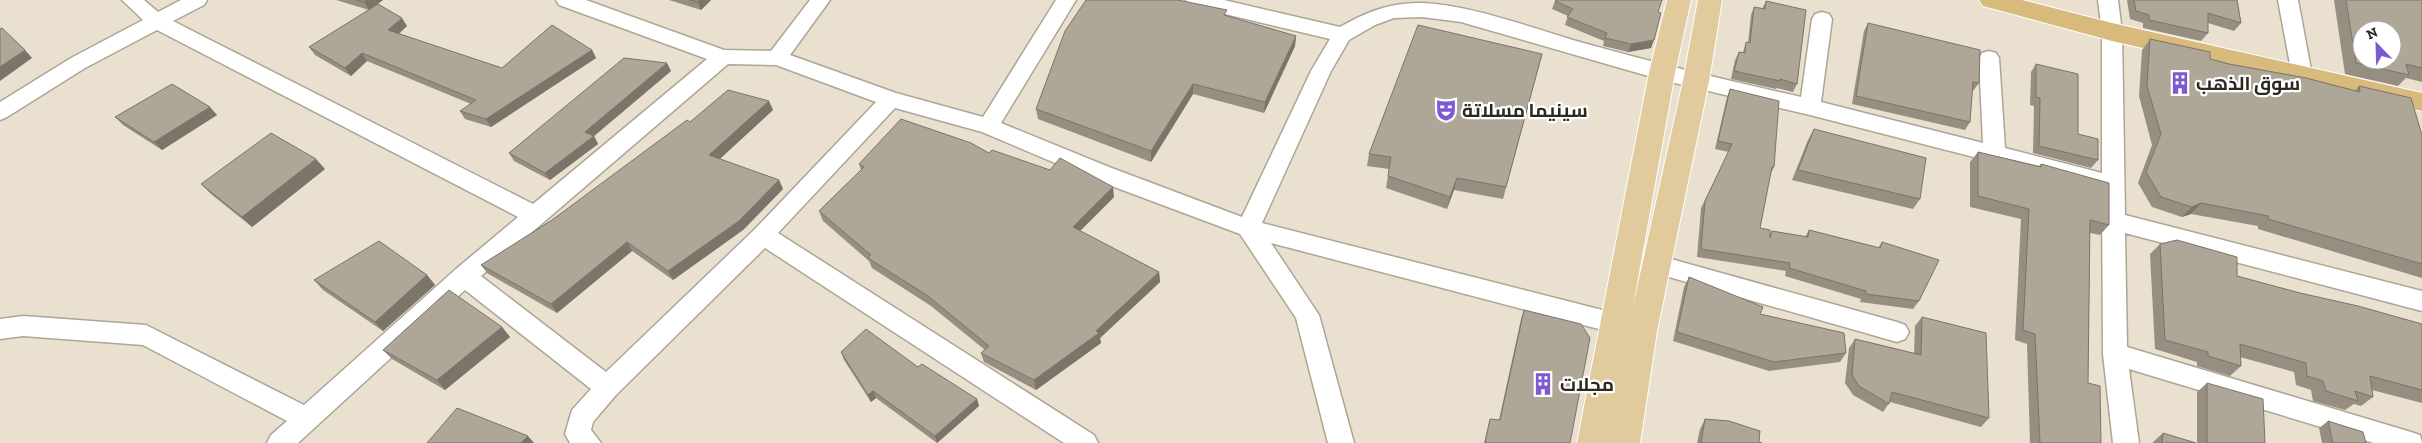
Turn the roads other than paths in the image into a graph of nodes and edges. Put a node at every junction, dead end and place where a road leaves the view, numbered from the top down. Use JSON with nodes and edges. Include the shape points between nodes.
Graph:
{"nodes":[{"id":1,"x":132,"y":0,"type":"edge"},
{"id":2,"x":197,"y":0,"type":"edge"},
{"id":3,"x":566,"y":0,"type":"edge"},
{"id":4,"x":820,"y":0,"type":"edge"},
{"id":5,"x":1066,"y":0,"type":"edge"},
{"id":6,"x":1196,"y":0,"type":"edge"},
{"id":7,"x":1679,"y":0,"type":"edge"},
{"id":8,"x":1710,"y":0,"type":"edge"},
{"id":9,"x":1991,"y":0,"type":"edge"},
{"id":10,"x":2108,"y":0,"type":"edge"},
{"id":11,"x":2288,"y":0,"type":"edge"},
{"id":12,"x":1822,"y":20,"type":"dead end"},
{"id":13,"x":156,"y":21,"type":"junction"},
{"id":14,"x":2112,"y":32,"type":"junction"},
{"id":15,"x":1342,"y":35,"type":"junction"},
{"id":16,"x":723,"y":56,"type":"junction"},
{"id":17,"x":778,"y":58,"type":"junction"},
{"id":18,"x":1989,"y":58,"type":"dead end"},
{"id":19,"x":1662,"y":73,"type":"junction"},
{"id":20,"x":2302,"y":75,"type":"junction"},
{"id":21,"x":1696,"y":81,"type":"junction"},
{"id":22,"x":891,"y":99,"type":"junction"},
{"id":23,"x":1810,"y":107,"type":"junction"},
{"id":24,"x":2416,"y":108,"type":"edge"},
{"id":25,"x":0,"y":112,"type":"edge"},
{"id":26,"x":988,"y":126,"type":"junction"},
{"id":27,"x":1994,"y":153,"type":"junction"},
{"id":28,"x":2114,"y":184,"type":"junction"},
{"id":29,"x":534,"y":215,"type":"junction"},
{"id":30,"x":2114,"y":222,"type":"junction"},
{"id":31,"x":1248,"y":228,"type":"junction"},
{"id":32,"x":763,"y":235,"type":"junction"},
{"id":33,"x":1628,"y":256,"type":"junction"},
{"id":34,"x":1655,"y":263,"type":"junction"},
{"id":35,"x":464,"y":276,"type":"junction"},
{"id":36,"x":2422,"y":301,"type":"edge"},
{"id":37,"x":1614,"y":323,"type":"junction"},
{"id":38,"x":0,"y":329,"type":"edge"},
{"id":39,"x":1897,"y":332,"type":"dead end"},
{"id":40,"x":2115,"y":354,"type":"junction"},
{"id":41,"x":608,"y":387,"type":"junction"},
{"id":42,"x":306,"y":419,"type":"junction"},
{"id":43,"x":280,"y":443,"type":"edge"},
{"id":44,"x":588,"y":443,"type":"edge"},
{"id":45,"x":1086,"y":443,"type":"edge"},
{"id":46,"x":1342,"y":443,"type":"edge"},
{"id":47,"x":1593,"y":443,"type":"edge"},
{"id":48,"x":1624,"y":443,"type":"edge"},
{"id":49,"x":2126,"y":443,"type":"edge"},
{"id":50,"x":2411,"y":443,"type":"edge"}],
"edges":[{"from":1,"to":13,"type":"street"},
{"from":2,"to":13,"type":"street"},
{"from":3,"to":16,"type":"street"},
{"from":4,"to":17,"type":"street"},
{"from":5,"to":26,"type":"street"},
{"from":6,"to":15,"type":"street"},
{"from":7,"to":19,"type":"main road"},
{"from":8,"to":21,"type":"main road"},
{"from":9,"to":14,"type":"highway"},
{"from":10,"to":14,"type":"street"},
{"from":11,"to":20,"type":"street"},
{"from":12,"to":23,"type":"street"},
{"from":13,"to":25,"type":"street","via":[[78,62]]},
{"from":13,"to":29,"type":"street"},
{"from":14,"to":20,"type":"highway"},
{"from":14,"to":28,"type":"street"},
{"from":15,"to":19,"type":"street","via":[[1392,11],[1422,10],[1461,15]]},
{"from":15,"to":31,"type":"street","via":[[1321,71]]},
{"from":16,"to":17,"type":"street"},
{"from":16,"to":29,"type":"street"},
{"from":17,"to":22,"type":"street"},
{"from":18,"to":27,"type":"street"},
{"from":19,"to":21,"type":"street"},
{"from":19,"to":33,"type":"main road"},
{"from":20,"to":24,"type":"highway"},
{"from":21,"to":23,"type":"street"},
{"from":21,"to":34,"type":"main road"},
{"from":22,"to":26,"type":"street"},
{"from":22,"to":32,"type":"street"},
{"from":23,"to":27,"type":"street"},
{"from":26,"to":31,"type":"street"},
{"from":27,"to":28,"type":"street"},
{"from":28,"to":30,"type":"street"},
{"from":29,"to":35,"type":"street"},
{"from":30,"to":36,"type":"street"},
{"from":30,"to":40,"type":"street"},
{"from":31,"to":37,"type":"street"},
{"from":31,"to":46,"type":"street","via":[[1307,315]]},
{"from":32,"to":41,"type":"street"},
{"from":32,"to":45,"type":"street"},
{"from":33,"to":34,"type":"street"},
{"from":33,"to":37,"type":"main road"},
{"from":34,"to":39,"type":"street"},
{"from":34,"to":48,"type":"main road"},
{"from":35,"to":41,"type":"street"},
{"from":35,"to":42,"type":"street"},
{"from":37,"to":47,"type":"main road"},
{"from":38,"to":42,"type":"street","via":[[23,326],[146,335]]},
{"from":40,"to":49,"type":"street"},
{"from":40,"to":50,"type":"street"},
{"from":41,"to":44,"type":"street","via":[[581,418],[578,434]]},
{"from":42,"to":43,"type":"street"}]}
